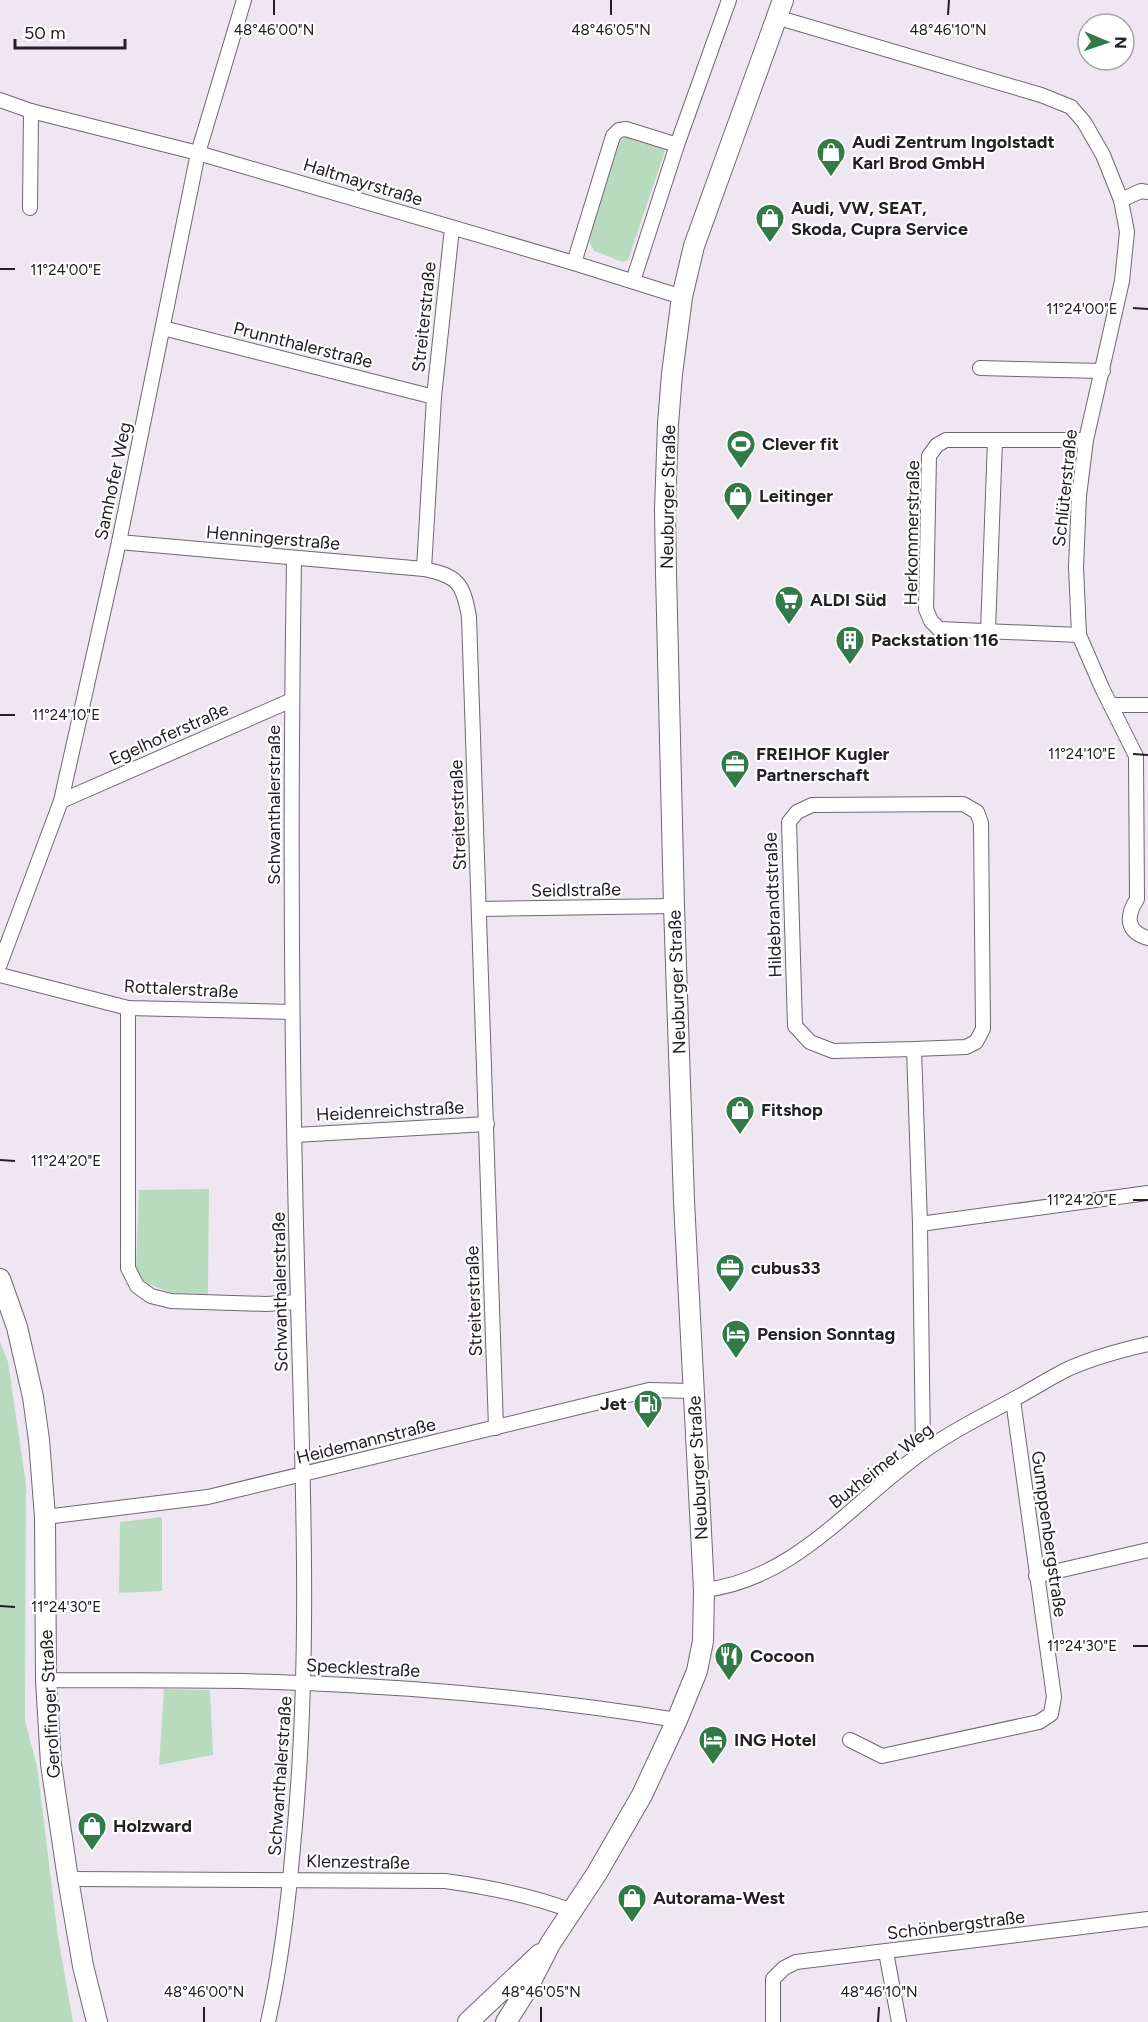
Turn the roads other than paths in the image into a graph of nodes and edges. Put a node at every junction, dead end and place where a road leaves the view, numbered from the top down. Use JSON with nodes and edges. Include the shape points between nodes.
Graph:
{"nodes":[{"id":1,"x":244,"y":0,"type":"edge"},
{"id":2,"x":729,"y":0,"type":"edge"},
{"id":3,"x":779,"y":9,"type":"edge"},
{"id":4,"x":0,"y":100,"type":"edge"},
{"id":5,"x":31,"y":111,"type":"junction"},
{"id":6,"x":677,"y":145,"type":"junction"},
{"id":7,"x":198,"y":153,"type":"junction"},
{"id":8,"x":1148,"y":192,"type":"edge"},
{"id":9,"x":1121,"y":200,"type":"junction"},
{"id":10,"x":30,"y":208,"type":"dead end"},
{"id":11,"x":452,"y":228,"type":"junction"},
{"id":12,"x":574,"y":263,"type":"junction"},
{"id":13,"x":633,"y":281,"type":"junction"},
{"id":14,"x":682,"y":297,"type":"junction"},
{"id":15,"x":163,"y":328,"type":"junction"},
{"id":16,"x":980,"y":368,"type":"dead end"},
{"id":17,"x":1102,"y":371,"type":"junction"},
{"id":18,"x":434,"y":397,"type":"junction"},
{"id":19,"x":995,"y":440,"type":"junction"},
{"id":20,"x":1086,"y":440,"type":"junction"},
{"id":21,"x":119,"y":542,"type":"junction"},
{"id":22,"x":294,"y":558,"type":"junction"},
{"id":23,"x":424,"y":569,"type":"junction"},
{"id":24,"x":988,"y":631,"type":"junction"},
{"id":25,"x":1079,"y":635,"type":"junction"},
{"id":26,"x":292,"y":700,"type":"junction"},
{"id":27,"x":1111,"y":705,"type":"junction"},
{"id":28,"x":1148,"y":705,"type":"edge"},
{"id":29,"x":61,"y":801,"type":"junction"},
{"id":30,"x":1142,"y":897,"type":"edge"},
{"id":31,"x":674,"y":906,"type":"junction"},
{"id":32,"x":479,"y":909,"type":"junction"},
{"id":33,"x":1148,"y":938,"type":"edge"},
{"id":34,"x":0,"y":964,"type":"edge"},
{"id":35,"x":0,"y":975,"type":"edge"},
{"id":36,"x":128,"y":1008,"type":"junction"},
{"id":37,"x":292,"y":1012,"type":"junction"},
{"id":38,"x":914,"y":1049,"type":"junction"},
{"id":39,"x":487,"y":1124,"type":"junction"},
{"id":40,"x":295,"y":1135,"type":"junction"},
{"id":41,"x":1148,"y":1193,"type":"edge"},
{"id":42,"x":920,"y":1224,"type":"junction"},
{"id":43,"x":0,"y":1279,"type":"edge"},
{"id":44,"x":298,"y":1302,"type":"junction"},
{"id":45,"x":1148,"y":1344,"type":"edge"},
{"id":46,"x":694,"y":1391,"type":"junction"},
{"id":47,"x":1013,"y":1400,"type":"junction"},
{"id":48,"x":496,"y":1428,"type":"junction"},
{"id":49,"x":922,"y":1452,"type":"junction"},
{"id":50,"x":304,"y":1475,"type":"junction"},
{"id":51,"x":45,"y":1516,"type":"junction"},
{"id":52,"x":1148,"y":1550,"type":"edge"},
{"id":53,"x":1036,"y":1576,"type":"junction"},
{"id":54,"x":704,"y":1590,"type":"junction"},
{"id":55,"x":46,"y":1680,"type":"junction"},
{"id":56,"x":304,"y":1683,"type":"junction"},
{"id":57,"x":677,"y":1720,"type":"junction"},
{"id":58,"x":850,"y":1740,"type":"dead end"},
{"id":59,"x":68,"y":1879,"type":"junction"},
{"id":60,"x":290,"y":1879,"type":"junction"},
{"id":61,"x":572,"y":1911,"type":"junction"},
{"id":62,"x":1148,"y":1919,"type":"edge"},
{"id":63,"x":550,"y":1944,"type":"junction"},
{"id":64,"x":886,"y":1952,"type":"junction"},
{"id":65,"x":97,"y":2022,"type":"edge"},
{"id":66,"x":268,"y":2022,"type":"edge"},
{"id":67,"x":468,"y":2022,"type":"edge"},
{"id":68,"x":506,"y":2022,"type":"edge"},
{"id":69,"x":772,"y":2022,"type":"edge"},
{"id":70,"x":899,"y":2022,"type":"edge"}],
"edges":[{"from":1,"to":7,"type":"street","name":"Samhofer Weg"},
{"from":2,"to":6,"type":"street"},
{"from":3,"to":9,"type":"street","name":"Schlüterstraße","via":[[1071,107],[1103,155]]},
{"from":3,"to":14,"type":"main road","name":"Neuburger Straße","via":[[694,246]]},
{"from":4,"to":5,"type":"street","name":"Haltmayrstraße"},
{"from":5,"to":7,"type":"street","name":"Haltmayrstraße"},
{"from":5,"to":10,"type":"street"},
{"from":6,"to":12,"type":"street","via":[[626,129],[613,136]]},
{"from":6,"to":13,"type":"street"},
{"from":7,"to":11,"type":"street","name":"Haltmayrstraße"},
{"from":7,"to":15,"type":"street","name":"Samhofer Weg"},
{"from":8,"to":9,"type":"street"},
{"from":9,"to":17,"type":"street","name":"Schlüterstraße","via":[[1127,232],[1122,281]]},
{"from":11,"to":12,"type":"street","name":"Haltmayrstraße"},
{"from":11,"to":18,"type":"street","name":"Streiterstraße"},
{"from":12,"to":13,"type":"street","name":"Haltmayrstraße"},
{"from":13,"to":14,"type":"street","name":"Haltmayrstraße"},
{"from":14,"to":31,"type":"main road","name":"Neuburger Straße","via":[[672,374],[665,510]]},
{"from":15,"to":18,"type":"street","name":"Prunnthalerstraße"},
{"from":15,"to":21,"type":"street","name":"Samhofer Weg"},
{"from":16,"to":17,"type":"street"},
{"from":17,"to":20,"type":"street","name":"Schlüterstraße"},
{"from":18,"to":23,"type":"street","name":"Streiterstraße"},
{"from":19,"to":20,"type":"street","name":"Herkommerstraße"},
{"from":19,"to":24,"type":"street"},
{"from":19,"to":24,"type":"street","name":"Herkommerstraße","via":[[946,440],[937,444],[929,456],[926,609],[939,629]]},
{"from":20,"to":25,"type":"street","name":"Schlüterstraße","via":[[1078,496]]},
{"from":21,"to":22,"type":"street","name":"Henningerstraße"},
{"from":21,"to":29,"type":"street","name":"Samhofer Weg"},
{"from":22,"to":23,"type":"street","name":"Henningerstraße"},
{"from":22,"to":26,"type":"street","name":"Schwanthalerstraße"},
{"from":23,"to":32,"type":"street","name":"Streiterstraße","via":[[444,573],[456,581],[465,595],[469,617]]},
{"from":24,"to":25,"type":"street","name":"Herkommerstraße"},
{"from":25,"to":27,"type":"street","name":"Schlüterstraße"},
{"from":26,"to":29,"type":"street","name":"Egelhoferstraße"},
{"from":26,"to":37,"type":"street","name":"Schwanthalerstraße"},
{"from":27,"to":28,"type":"street"},
{"from":27,"to":30,"type":"street","name":"Schlüterstraße","via":[[1136,756]]},
{"from":29,"to":34,"type":"street","name":"Samhofer Weg"},
{"from":30,"to":33,"type":"street","name":"Schlüterstraße","via":[[1130,911],[1131,926]]},
{"from":31,"to":32,"type":"street","name":"Seidlstraße"},
{"from":31,"to":46,"type":"main road","name":"Neuburger Straße"},
{"from":32,"to":39,"type":"street","name":"Streiterstraße"},
{"from":35,"to":36,"type":"street","name":"Rottalerstraße"},
{"from":36,"to":37,"type":"street","name":"Rottalerstraße"},
{"from":36,"to":44,"type":"street","via":[[128,1268],[136,1286],[171,1301]]},
{"from":37,"to":40,"type":"street","name":"Schwanthalerstraße"},
{"from":38,"to":38,"type":"street","name":"Hildebrandtstraße","via":[[833,1051],[810,1042],[795,1026],[789,822],[797,812],[812,805],[963,804],[977,812],[981,823],[983,1029],[976,1042],[966,1047]]},
{"from":38,"to":42,"type":"street"},
{"from":39,"to":40,"type":"street","name":"Heidenreichstraße"},
{"from":39,"to":48,"type":"street","name":"Streiterstraße"},
{"from":40,"to":44,"type":"street","name":"Schwanthalerstraße"},
{"from":41,"to":42,"type":"street"},
{"from":42,"to":49,"type":"street"},
{"from":43,"to":51,"type":"main road","name":"Gerolfinger Straße","via":[[17,1327],[33,1396]]},
{"from":44,"to":50,"type":"street","name":"Schwanthalerstraße"},
{"from":45,"to":47,"type":"street","name":"Buxheimer Weg","via":[[1068,1369]]},
{"from":46,"to":48,"type":"street","name":"Heidemannstraße","via":[[650,1390]]},
{"from":46,"to":54,"type":"main road","name":"Neuburger Straße"},
{"from":47,"to":49,"type":"street","name":"Buxheimer Weg"},
{"from":47,"to":53,"type":"street","name":"Gumppenbergstraße"},
{"from":48,"to":50,"type":"street","name":"Heidemannstraße"},
{"from":49,"to":54,"type":"street","name":"Buxheimer Weg","via":[[778,1567],[734,1584]]},
{"from":50,"to":51,"type":"street","name":"Heidemannstraße","via":[[208,1497]]},
{"from":50,"to":56,"type":"street","name":"Schwanthalerstraße"},
{"from":51,"to":55,"type":"main road","name":"Gerolfinger Straße"},
{"from":52,"to":53,"type":"street"},
{"from":53,"to":58,"type":"street","name":"Gumppenbergstraße","via":[[1054,1697],[1051,1714],[1039,1722],[882,1756]]},
{"from":54,"to":57,"type":"main road","name":"Neuburger Straße","via":[[701,1651],[691,1689]]},
{"from":55,"to":56,"type":"street","name":"Specklestraße"},
{"from":55,"to":59,"type":"main road","name":"Gerolfinger Straße","via":[[51,1764]]},
{"from":56,"to":57,"type":"street","name":"Specklestraße","via":[[467,1692]]},
{"from":56,"to":60,"type":"street","name":"Schwanthalerstraße"},
{"from":57,"to":61,"type":"main road","name":"Neuburger Straße","via":[[642,1795]]},
{"from":59,"to":60,"type":"street","name":"Klenzestraße"},
{"from":59,"to":65,"type":"main road","name":"Gerolfinger Straße"},
{"from":60,"to":61,"type":"street","name":"Klenzestraße","via":[[445,1881],[518,1894]]},
{"from":60,"to":66,"type":"street","name":"Schwanthalerstraße"},
{"from":61,"to":63,"type":"main road","name":"Neuburger Straße"},
{"from":62,"to":64,"type":"street","name":"Schönbergstraße"},
{"from":63,"to":67,"type":"main road","name":"Neuburger Straße"},
{"from":63,"to":68,"type":"main road","name":"Neuburger Straße"},
{"from":64,"to":69,"type":"street","name":"Schönbergstraße","via":[[796,1962],[784,1968],[773,1979]]},
{"from":64,"to":70,"type":"street"}]}
